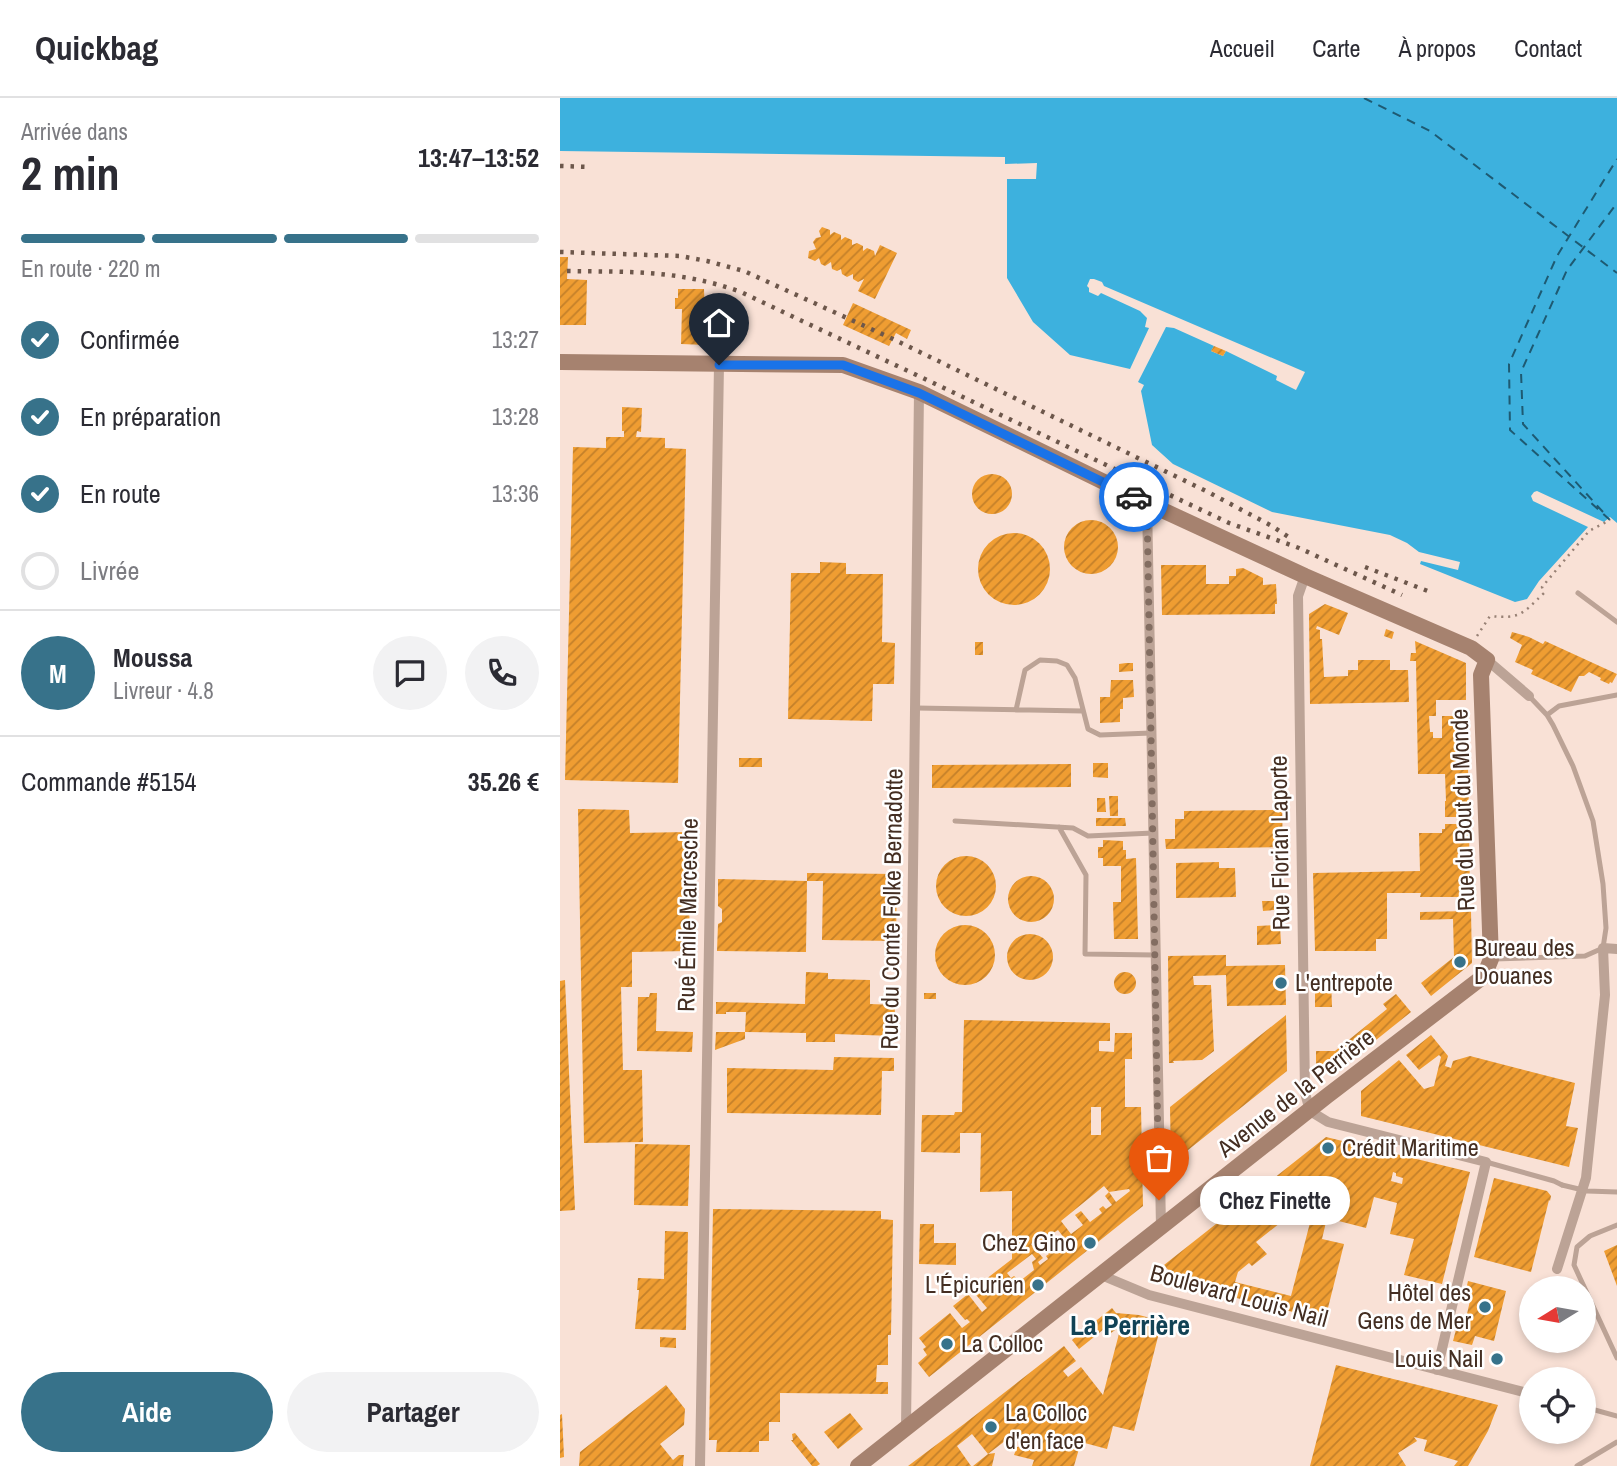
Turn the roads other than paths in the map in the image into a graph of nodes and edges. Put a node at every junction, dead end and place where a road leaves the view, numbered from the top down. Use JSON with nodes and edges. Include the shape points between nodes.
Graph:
{"nodes":[{"id":1,"x":560,"y":362,"type":"edge"},
{"id":2,"x":719,"y":365,"type":"junction"},
{"id":3,"x":919,"y":393,"type":"junction"},
{"id":4,"x":1147,"y":503,"type":"junction"},
{"id":5,"x":1305,"y":576,"type":"junction"},
{"id":6,"x":1578,"y":593,"type":"dead end"},
{"id":7,"x":1617,"y":622,"type":"edge"},
{"id":8,"x":1487,"y":660,"type":"junction"},
{"id":9,"x":1617,"y":695,"type":"edge"},
{"id":10,"x":1529,"y":696,"type":"joint"},
{"id":11,"x":916,"y":708,"type":"junction"},
{"id":12,"x":1016,"y":710,"type":"junction"},
{"id":13,"x":1083,"y":711,"type":"junction"},
{"id":14,"x":1547,"y":715,"type":"junction"},
{"id":15,"x":1151,"y":733,"type":"junction"},
{"id":16,"x":955,"y":821,"type":"dead end"},
{"id":17,"x":1059,"y":827,"type":"junction"},
{"id":18,"x":1153,"y":833,"type":"junction"},
{"id":19,"x":1603,"y":948,"type":"junction"},
{"id":20,"x":1617,"y":949,"type":"edge"},
{"id":21,"x":1155,"y":955,"type":"junction"},
{"id":22,"x":1498,"y":959,"type":"junction"},
{"id":23,"x":1310,"y":1111,"type":"junction"},
{"id":24,"x":1486,"y":1163,"type":"junction"},
{"id":25,"x":1617,"y":1192,"type":"edge"},
{"id":26,"x":1617,"y":1226,"type":"edge"},
{"id":27,"x":1161,"y":1227,"type":"junction"},
{"id":28,"x":1557,"y":1269,"type":"dead end"},
{"id":29,"x":1101,"y":1275,"type":"junction"},
{"id":30,"x":1617,"y":1358,"type":"edge"},
{"id":31,"x":1437,"y":1370,"type":"junction"},
{"id":32,"x":1519,"y":1391,"type":"edge"},
{"id":33,"x":1596,"y":1410,"type":"edge"},
{"id":34,"x":1617,"y":1416,"type":"edge"},
{"id":35,"x":906,"y":1427,"type":"junction"},
{"id":36,"x":1617,"y":1442,"type":"edge"},
{"id":37,"x":700,"y":1466,"type":"edge"},
{"id":38,"x":858,"y":1466,"type":"edge"},
{"id":39,"x":1577,"y":1466,"type":"edge"}],
"edges":[{"from":1,"to":2,"type":"street"},
{"from":2,"to":3,"type":"street","via":[[843,365]]},
{"from":2,"to":37,"type":"street","name":"Rue Émile Marcesche"},
{"from":3,"to":4,"type":"street"},
{"from":3,"to":11,"type":"street","name":"Rue du Comte Folke Bernadotte"},
{"from":4,"to":5,"type":"street"},
{"from":4,"to":15,"type":"street"},
{"from":5,"to":8,"type":"street","via":[[1471,648]]},
{"from":5,"to":23,"type":"street","name":"Rue Florian Laporte","via":[[1298,596],[1305,1093]]},
{"from":6,"to":7,"type":"lane"},
{"from":8,"to":10,"type":"street"},
{"from":8,"to":22,"type":"street","name":"Rue du Bout du Monde","via":[[1481,675]]},
{"from":9,"to":14,"type":"lane","via":[[1559,706]]},
{"from":10,"to":14,"type":"lane"},
{"from":11,"to":12,"type":"lane"},
{"from":11,"to":35,"type":"street","name":"Rue du Comte Folke Bernadotte"},
{"from":12,"to":13,"type":"lane"},
{"from":12,"to":13,"type":"lane","via":[[1025,670],[1040,660],[1067,665]]},
{"from":13,"to":15,"type":"lane","via":[[1088,729],[1100,735]]},
{"from":14,"to":19,"type":"lane","via":[[1573,766],[1593,821],[1603,884]]},
{"from":15,"to":18,"type":"street"},
{"from":16,"to":17,"type":"lane"},
{"from":17,"to":18,"type":"lane","via":[[1088,836]]},
{"from":17,"to":21,"type":"lane","via":[[1086,875],[1085,954]]},
{"from":18,"to":21,"type":"street"},
{"from":19,"to":20,"type":"street"},
{"from":19,"to":22,"type":"lane","via":[[1585,956]]},
{"from":19,"to":28,"type":"street","via":[[1605,995],[1586,1178]]},
{"from":21,"to":27,"type":"street"},
{"from":22,"to":23,"type":"street","name":"Avenue de la Perrière","via":[[1483,976]]},
{"from":23,"to":24,"type":"street","via":[[1328,1122]]},
{"from":23,"to":27,"type":"street","name":"Avenue de la Perrière"},
{"from":24,"to":25,"type":"lane","bridge":true,"via":[[1587,1191]]},
{"from":24,"to":31,"type":"street"},
{"from":26,"to":30,"type":"lane","via":[[1590,1236],[1577,1247],[1574,1265]]},
{"from":27,"to":29,"type":"street","name":"Avenue de la Perrière"},
{"from":29,"to":31,"type":"street","name":"Boulevard Louis Nail","via":[[1149,1295]]},
{"from":29,"to":35,"type":"street","name":"Avenue de la Perrière"},
{"from":31,"to":32,"type":"street","name":"Boulevard Louis Nail"},
{"from":33,"to":34,"type":"lane"},
{"from":35,"to":38,"type":"street","name":"Avenue de la Perrière"},
{"from":36,"to":39,"type":"lane"}]}
